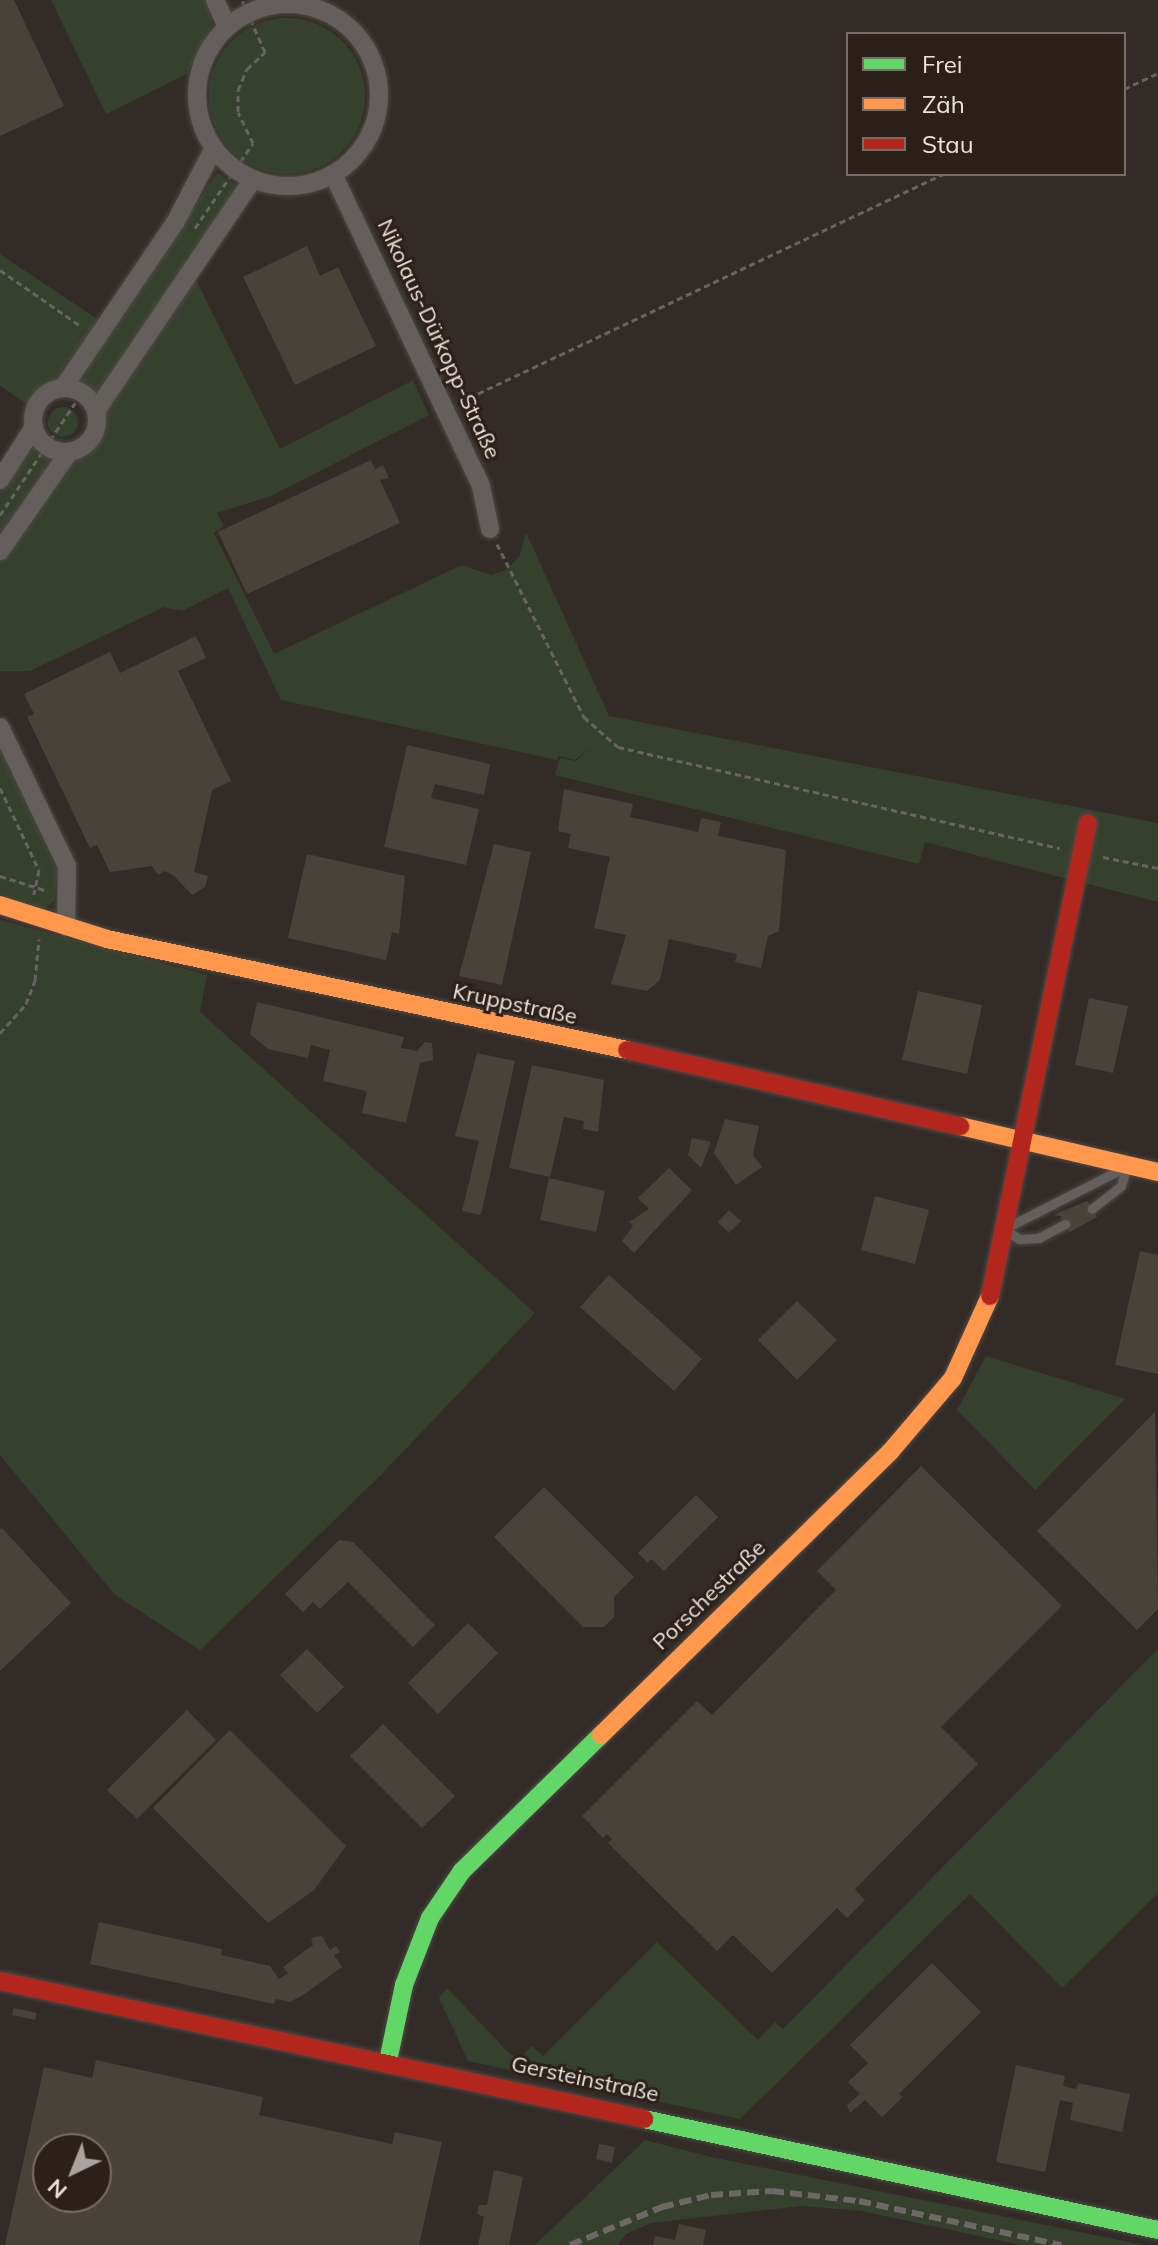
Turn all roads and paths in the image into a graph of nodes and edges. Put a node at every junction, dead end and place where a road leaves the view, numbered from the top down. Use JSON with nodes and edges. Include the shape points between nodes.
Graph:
{"nodes":[{"id":1,"x":215,"y":0,"type":"edge"},
{"id":2,"x":266,"y":3,"type":"edge"},
{"id":3,"x":227,"y":27,"type":"junction"},
{"id":4,"x":1158,"y":73,"type":"edge"},
{"id":5,"x":1126,"y":88,"type":"edge"},
{"id":6,"x":214,"y":148,"type":"junction"},
{"id":7,"x":333,"y":174,"type":"junction"},
{"id":8,"x":939,"y":176,"type":"edge"},
{"id":9,"x":253,"y":179,"type":"junction"},
{"id":10,"x":0,"y":270,"type":"edge"},
{"id":11,"x":96,"y":336,"type":"junction"},
{"id":12,"x":63,"y":388,"type":"junction"},
{"id":13,"x":446,"y":409,"type":"junction"},
{"id":14,"x":96,"y":411,"type":"junction"},
{"id":15,"x":34,"y":427,"type":"junction"},
{"id":16,"x":69,"y":452,"type":"junction"},
{"id":17,"x":0,"y":480,"type":"edge"},
{"id":18,"x":490,"y":529,"type":"joint"},
{"id":19,"x":0,"y":551,"type":"edge"},
{"id":20,"x":0,"y":727,"type":"edge"},
{"id":21,"x":0,"y":788,"type":"edge"},
{"id":22,"x":1088,"y":823,"type":"dead end"},
{"id":23,"x":1082,"y":853,"type":"junction"},
{"id":24,"x":1158,"y":868,"type":"edge"},
{"id":25,"x":0,"y":876,"type":"edge"},
{"id":26,"x":37,"y":889,"type":"junction"},
{"id":27,"x":71,"y":897,"type":"junction"},
{"id":28,"x":0,"y":905,"type":"edge"},
{"id":29,"x":33,"y":916,"type":"junction"},
{"id":30,"x":66,"y":927,"type":"junction"},
{"id":31,"x":0,"y":1033,"type":"edge"},
{"id":32,"x":1023,"y":1142,"type":"junction"},
{"id":33,"x":1127,"y":1166,"type":"junction"},
{"id":34,"x":1158,"y":1172,"type":"edge"},
{"id":35,"x":1092,"y":1209,"type":"dead end"},
{"id":36,"x":1065,"y":1224,"type":"dead end"},
{"id":37,"x":1004,"y":1229,"type":"junction"},
{"id":38,"x":0,"y":1981,"type":"edge"},
{"id":39,"x":388,"y":2061,"type":"junction"},
{"id":40,"x":1158,"y":2230,"type":"edge"}],
"edges":[{"from":1,"to":3,"type":"street"},
{"from":2,"to":3,"type":"street"},
{"from":2,"to":7,"type":"street","via":[[326,12],[348,26],[369,53],[378,86],[375,121],[359,151]]},
{"from":3,"to":6,"type":"street","via":[[208,52],[198,82],[200,119]]},
{"from":4,"to":5,"type":"path"},
{"from":6,"to":9,"type":"street"},
{"from":6,"to":11,"type":"street","via":[[176,221]]},
{"from":7,"to":9,"type":"street","via":[[294,185]]},
{"from":7,"to":13,"type":"street","name":"Nikolaus-Dürkopp-Straße"},
{"from":8,"to":13,"type":"path"},
{"from":9,"to":14,"type":"street"},
{"from":10,"to":11,"type":"path"},
{"from":11,"to":12,"type":"street"},
{"from":12,"to":14,"type":"street","via":[[82,393]]},
{"from":12,"to":15,"type":"street","via":[[43,396]]},
{"from":13,"to":18,"type":"street","name":"Nikolaus-Dürkopp-Straße","via":[[481,486]]},
{"from":14,"to":16,"type":"street","via":[[92,438]]},
{"from":15,"to":16,"type":"street","via":[[47,447]]},
{"from":15,"to":17,"type":"street"},
{"from":16,"to":19,"type":"street"},
{"from":18,"to":23,"type":"path","via":[[584,717],[618,747]]},
{"from":20,"to":27,"type":"street","via":[[67,866]]},
{"from":21,"to":26,"type":"path","via":[[39,870]]},
{"from":22,"to":23,"type":"street"},
{"from":23,"to":24,"type":"path"},
{"from":23,"to":32,"type":"street"},
{"from":25,"to":26,"type":"path"},
{"from":26,"to":27,"type":"path"},
{"from":26,"to":29,"type":"path"},
{"from":27,"to":30,"type":"street"},
{"from":28,"to":29,"type":"street","name":"Kruppstraße"},
{"from":29,"to":30,"type":"street","name":"Kruppstraße"},
{"from":29,"to":31,"type":"path","via":[[35,980],[26,1004]]},
{"from":30,"to":32,"type":"street","name":"Kruppstraße"},
{"from":32,"to":33,"type":"street","name":"Kruppstraße"},
{"from":32,"to":37,"type":"street","name":"Porschestraße"},
{"from":33,"to":34,"type":"street","name":"Kruppstraße"},
{"from":33,"to":35,"type":"lane","via":[[1121,1186]]},
{"from":33,"to":37,"type":"lane"},
{"from":36,"to":37,"type":"lane","via":[[1039,1238],[1019,1239]]},
{"from":37,"to":39,"type":"street","name":"Porschestraße","via":[[979,1327],[953,1378],[919,1421],[462,1871],[430,1918],[404,1985]]},
{"from":38,"to":39,"type":"street","name":"Gersteinstraße"},
{"from":39,"to":40,"type":"street","name":"Gersteinstraße"}]}
